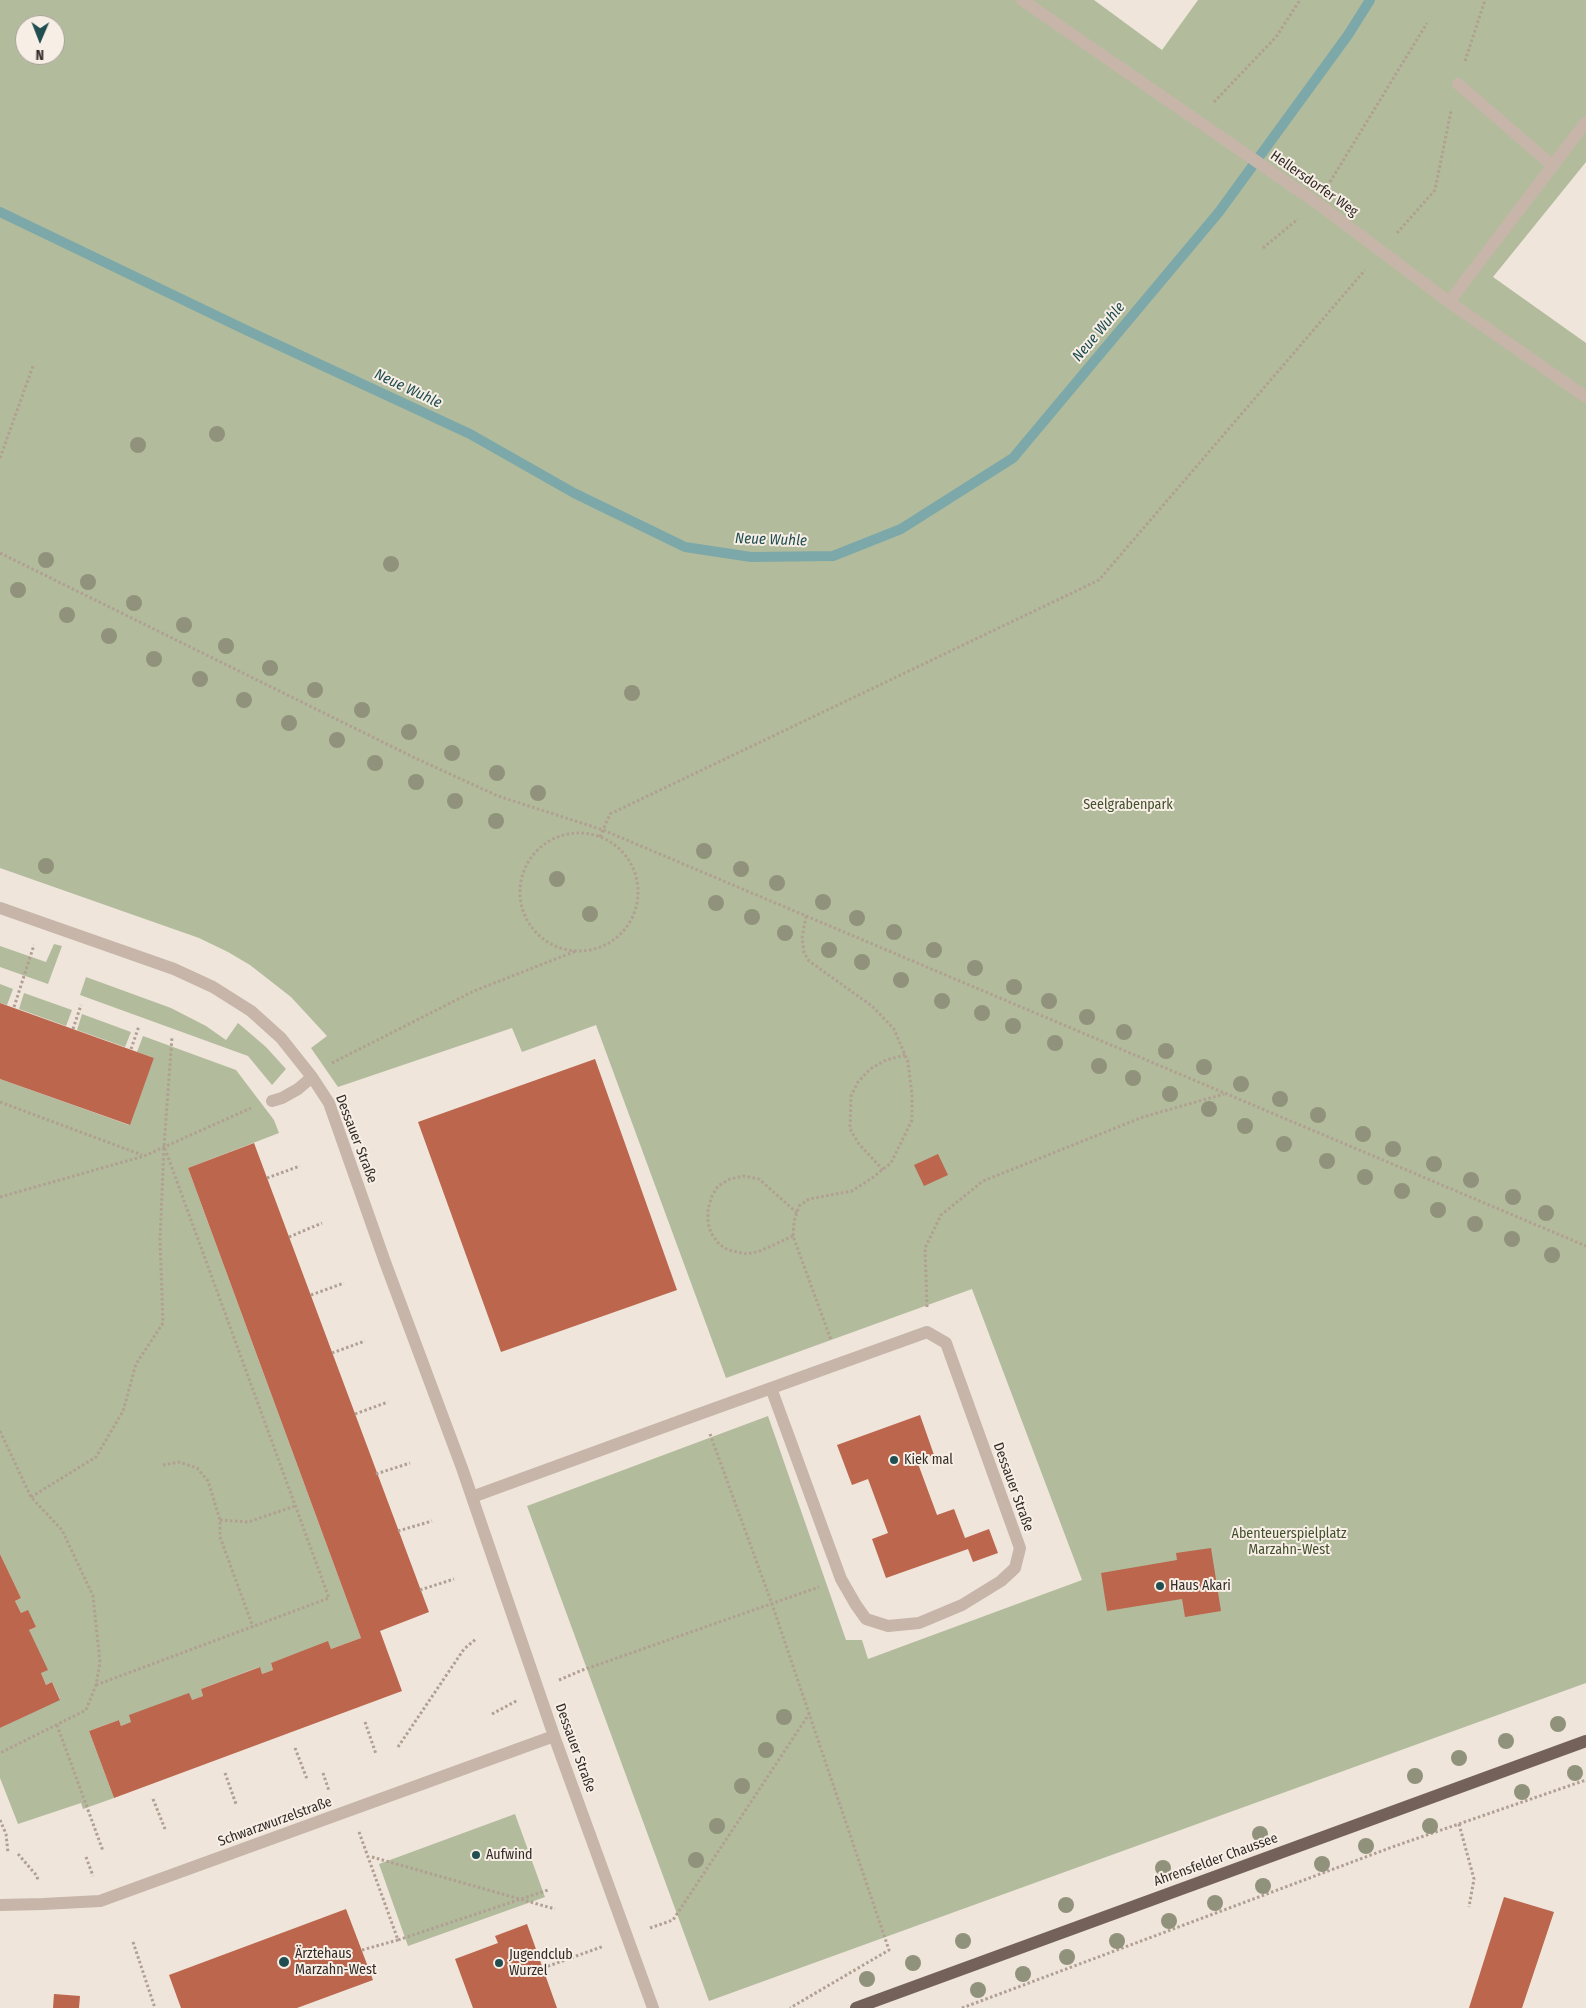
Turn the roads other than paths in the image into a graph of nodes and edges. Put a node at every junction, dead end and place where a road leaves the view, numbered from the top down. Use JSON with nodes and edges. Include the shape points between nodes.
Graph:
{"nodes":[{"id":1,"x":1022,"y":0,"type":"edge"},
{"id":2,"x":1458,"y":84,"type":"road end"},
{"id":3,"x":1586,"y":122,"type":"edge"},
{"id":4,"x":1553,"y":166,"type":"junction"},
{"id":5,"x":1449,"y":302,"type":"junction"},
{"id":6,"x":1586,"y":398,"type":"edge"},
{"id":7,"x":0,"y":908,"type":"edge"},
{"id":8,"x":312,"y":1077,"type":"junction"},
{"id":9,"x":272,"y":1101,"type":"road end"},
{"id":10,"x":771,"y":1388,"type":"junction"},
{"id":11,"x":472,"y":1497,"type":"junction"},
{"id":12,"x":554,"y":1736,"type":"junction"},
{"id":13,"x":1586,"y":1741,"type":"edge"},
{"id":14,"x":0,"y":1904,"type":"edge"},
{"id":15,"x":653,"y":2008,"type":"edge"},
{"id":16,"x":856,"y":2008,"type":"edge"}],
"edges":[{"from":1,"to":5,"type":"street","name":"Hellersdorfer Weg","via":[[1317,203]]},
{"from":2,"to":4,"type":"street"},
{"from":3,"to":4,"type":"street"},
{"from":4,"to":5,"type":"street"},
{"from":5,"to":6,"type":"street","name":"Hellersdorfer Weg"},
{"from":7,"to":8,"type":"street","name":"Dessauer Straße","via":[[174,969],[213,987],[257,1016],[281,1038]]},
{"from":8,"to":9,"type":"street","via":[[298,1089]]},
{"from":8,"to":11,"type":"street","name":"Dessauer Straße","via":[[329,1103]]},
{"from":10,"to":10,"type":"street","name":"Dessauer Straße","via":[[927,1332],[946,1343],[1020,1548],[1015,1568],[962,1606],[919,1623],[888,1626],[866,1619],[841,1579]]},
{"from":10,"to":11,"type":"street"},
{"from":11,"to":12,"type":"street","name":"Dessauer Straße"},
{"from":12,"to":14,"type":"street","name":"Schwarzwurzelstraße","via":[[100,1901]]},
{"from":12,"to":15,"type":"street","name":"Dessauer Straße"},
{"from":13,"to":16,"type":"main road","name":"Ahrensfelder Chaussee"}]}
